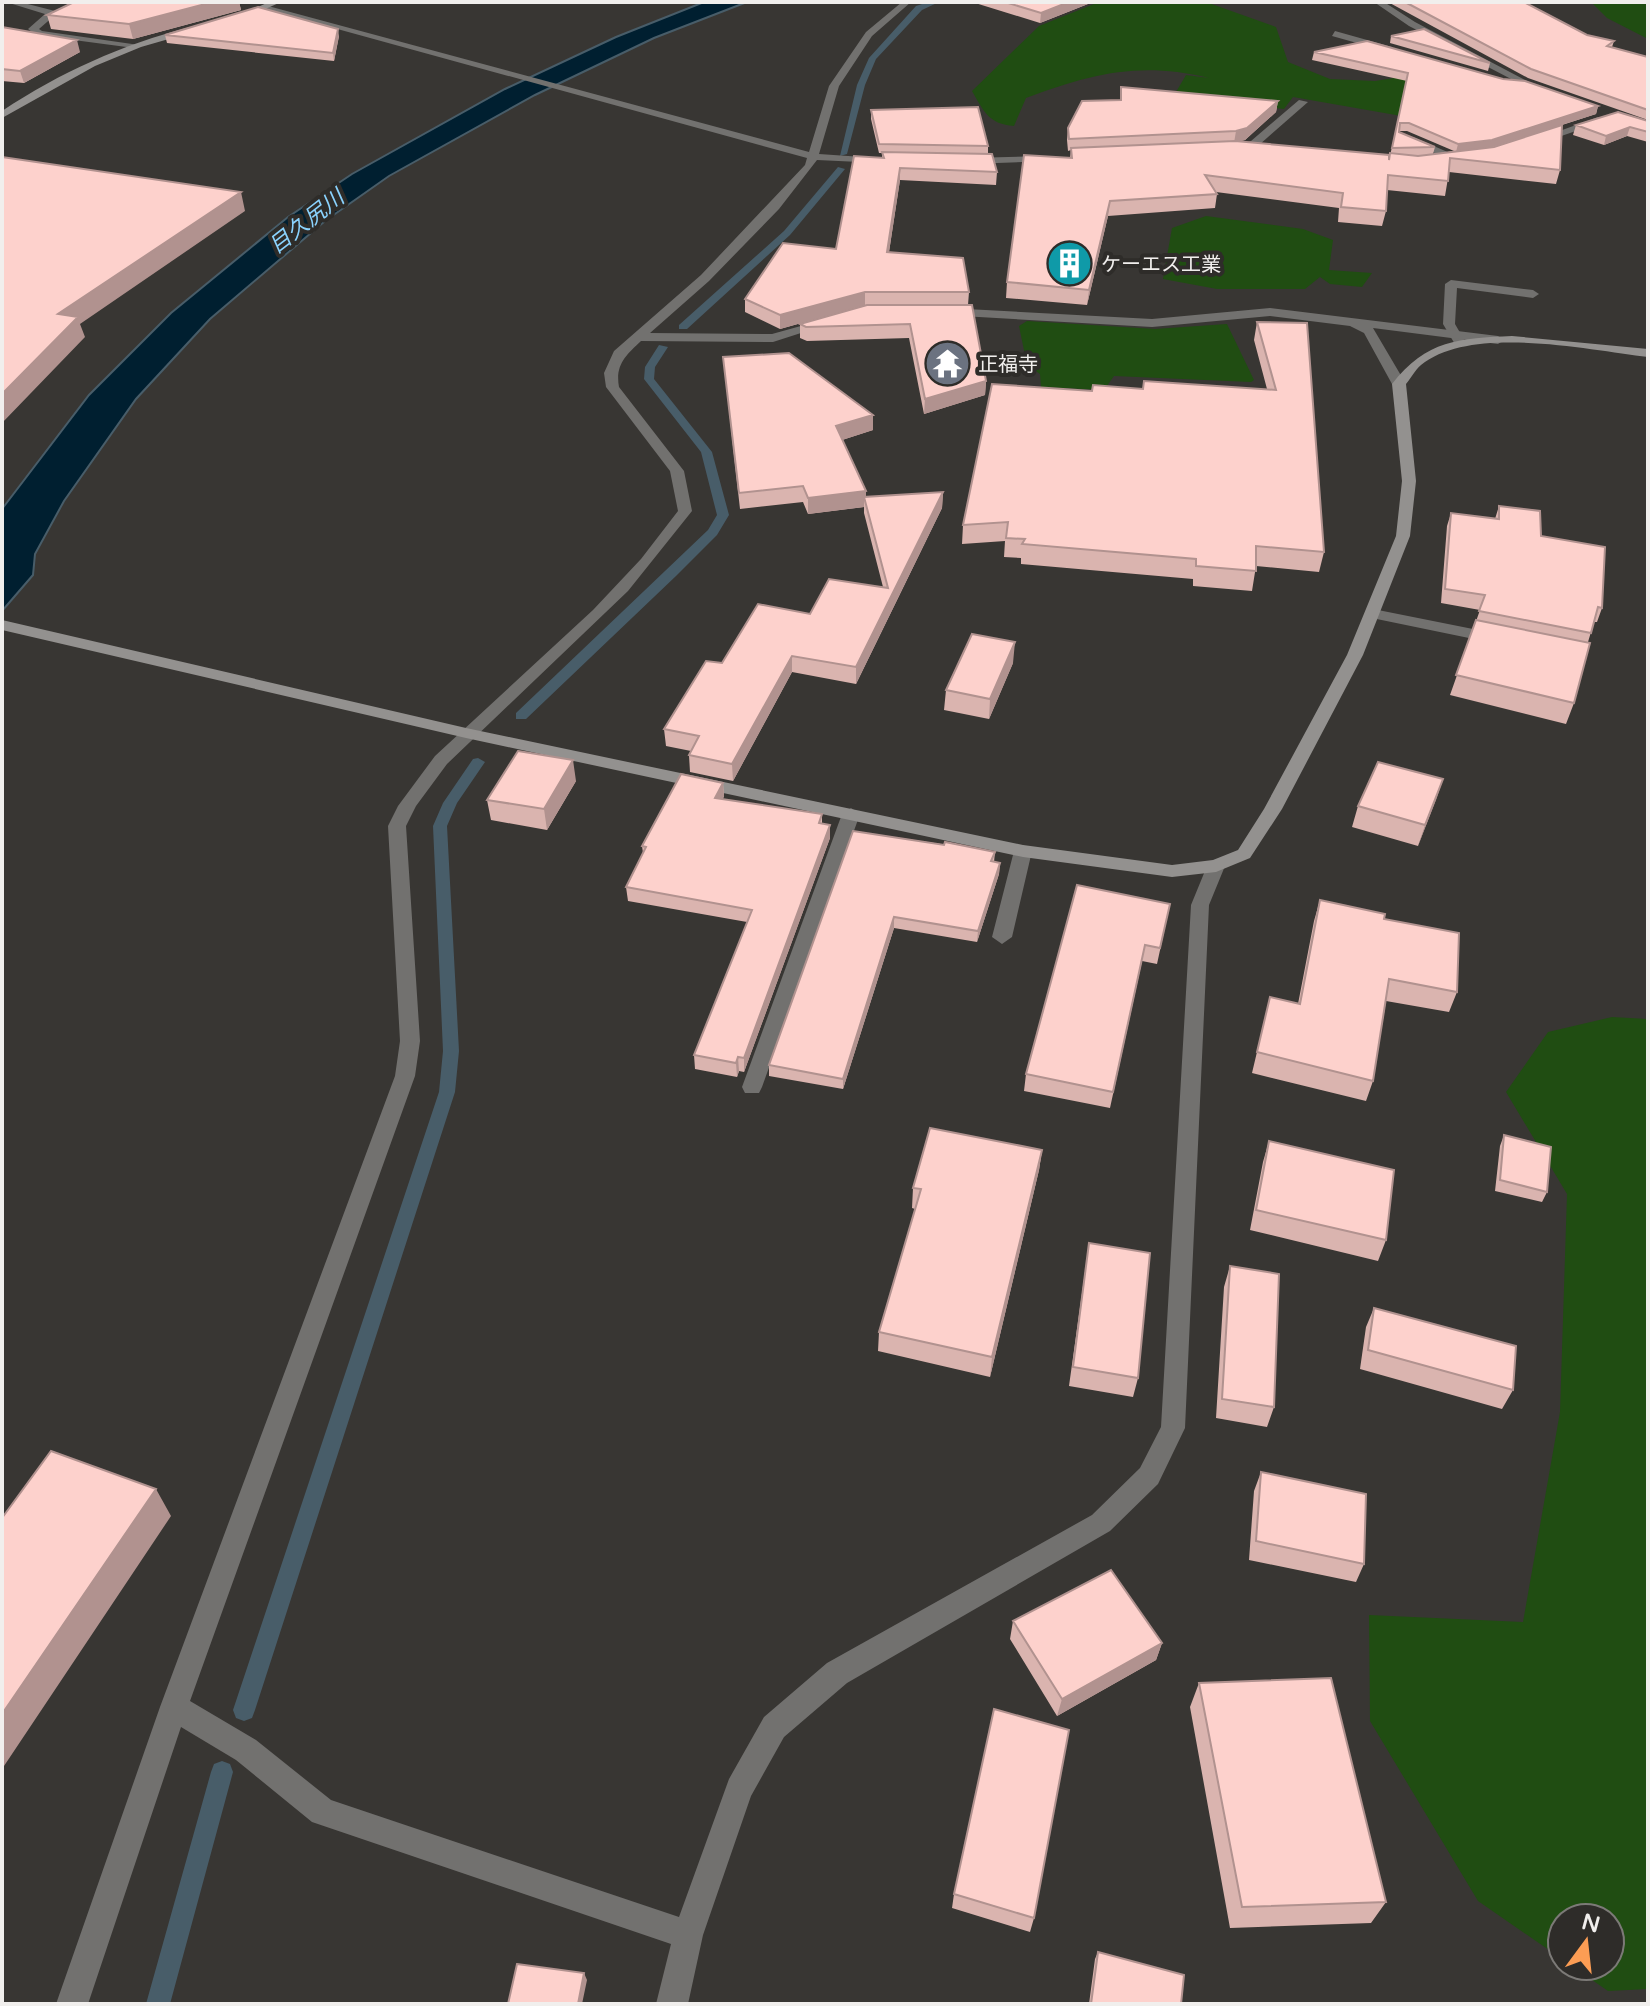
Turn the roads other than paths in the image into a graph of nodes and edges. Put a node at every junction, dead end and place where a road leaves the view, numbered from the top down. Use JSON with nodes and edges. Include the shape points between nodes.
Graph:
{"nodes":[{"id":1,"x":10,"y":2,"type":"edge"},
{"id":2,"x":277,"y":2,"type":"edge"},
{"id":3,"x":907,"y":2,"type":"edge"},
{"id":4,"x":1378,"y":2,"type":"edge"},
{"id":5,"x":265,"y":8,"type":"junction"},
{"id":6,"x":228,"y":20,"type":"edge"},
{"id":7,"x":198,"y":29,"type":"edge"},
{"id":8,"x":1335,"y":34,"type":"dead end"},
{"id":9,"x":134,"y":45,"type":"junction"},
{"id":10,"x":1406,"y":54,"type":"edge"},
{"id":11,"x":1491,"y":78,"type":"edge"},
{"id":12,"x":1524,"y":83,"type":"junction"},
{"id":13,"x":1556,"y":96,"type":"edge"},
{"id":14,"x":1303,"y":102,"type":"dead end"},
{"id":15,"x":1598,"y":110,"type":"edge"},
{"id":16,"x":2,"y":115,"type":"edge"},
{"id":17,"x":1402,"y":136,"type":"edge"},
{"id":18,"x":1519,"y":146,"type":"edge"},
{"id":19,"x":1222,"y":149,"type":"edge"},
{"id":20,"x":1235,"y":149,"type":"junction"},
{"id":21,"x":1271,"y":151,"type":"edge"},
{"id":22,"x":815,"y":157,"type":"junction"},
{"id":23,"x":1069,"y":158,"type":"edge"},
{"id":24,"x":886,"y":161,"type":"edge"},
{"id":25,"x":952,"y":162,"type":"edge"},
{"id":26,"x":1437,"y":163,"type":"edge"},
{"id":27,"x":1533,"y":294,"type":"dead end"},
{"id":28,"x":931,"y":312,"type":"edge"},
{"id":29,"x":840,"y":317,"type":"edge"},
{"id":30,"x":1347,"y":319,"type":"junction"},
{"id":31,"x":640,"y":337,"type":"junction"},
{"id":32,"x":1457,"y":338,"type":"junction"},
{"id":33,"x":1648,"y":353,"type":"edge"},
{"id":34,"x":1399,"y":384,"type":"junction"},
{"id":35,"x":1373,"y":614,"type":"junction"},
{"id":36,"x":2,"y":625,"type":"edge"},
{"id":37,"x":1514,"y":642,"type":"edge"},
{"id":38,"x":466,"y":733,"type":"junction"},
{"id":39,"x":851,"y":814,"type":"junction"},
{"id":40,"x":1023,"y":851,"type":"junction"},
{"id":41,"x":1216,"y":866,"type":"junction"},
{"id":42,"x":1002,"y":937,"type":"dead end"},
{"id":43,"x":752,"y":1087,"type":"dead end"},
{"id":44,"x":174,"y":1707,"type":"junction"},
{"id":45,"x":688,"y":1935,"type":"junction"},
{"id":46,"x":72,"y":2004,"type":"edge"},
{"id":47,"x":672,"y":2004,"type":"edge"}],
"edges":[{"from":1,"to":9,"type":"street","via":[[52,13],[33,29],[39,33]]},
{"from":2,"to":5,"type":"street"},
{"from":3,"to":22,"type":"street","via":[[869,34],[834,86]]},
{"from":4,"to":12,"type":"street"},
{"from":5,"to":6,"type":"street"},
{"from":5,"to":22,"type":"street"},
{"from":7,"to":9,"type":"street"},
{"from":8,"to":10,"type":"street"},
{"from":9,"to":16,"type":"street","via":[[67,73]]},
{"from":11,"to":12,"type":"street"},
{"from":12,"to":13,"type":"street"},
{"from":14,"to":20,"type":"street","via":[[1255,143]]},
{"from":15,"to":18,"type":"street","via":[[1613,115]]},
{"from":17,"to":26,"type":"street","via":[[1466,159]]},
{"from":19,"to":20,"type":"street"},
{"from":20,"to":21,"type":"street"},
{"from":22,"to":24,"type":"street"},
{"from":22,"to":31,"type":"street","via":[[775,207]]},
{"from":23,"to":25,"type":"street"},
{"from":27,"to":32,"type":"street","via":[[1451,284],[1449,324]]},
{"from":28,"to":30,"type":"street","via":[[1152,323],[1270,312]]},
{"from":29,"to":31,"type":"street","via":[[773,338]]},
{"from":30,"to":32,"type":"street"},
{"from":30,"to":34,"type":"street","via":[[1369,331]]},
{"from":31,"to":38,"type":"street","via":[[619,354],[610,373],[613,387],[677,471],[685,511],[661,549]]},
{"from":32,"to":33,"type":"street"},
{"from":32,"to":34,"type":"street","via":[[1418,359]]},
{"from":34,"to":35,"type":"street","via":[[1409,481],[1405,523]]},
{"from":35,"to":37,"type":"street"},
{"from":35,"to":41,"type":"street","via":[[1273,809],[1244,854]]},
{"from":36,"to":38,"type":"street"},
{"from":38,"to":39,"type":"street"},
{"from":38,"to":44,"type":"street","via":[[410,796],[397,826],[410,1041],[405,1076]]},
{"from":39,"to":40,"type":"street"},
{"from":39,"to":43,"type":"street"},
{"from":40,"to":41,"type":"street","via":[[1172,871]]},
{"from":40,"to":42,"type":"street"},
{"from":41,"to":45,"type":"street","via":[[1200,905],[1173,1428],[1149,1476],[1101,1523],[837,1673],[774,1727],[739,1789]]},
{"from":44,"to":45,"type":"street","via":[[246,1750],[322,1812]]},
{"from":44,"to":46,"type":"street"},
{"from":45,"to":47,"type":"street"}]}
